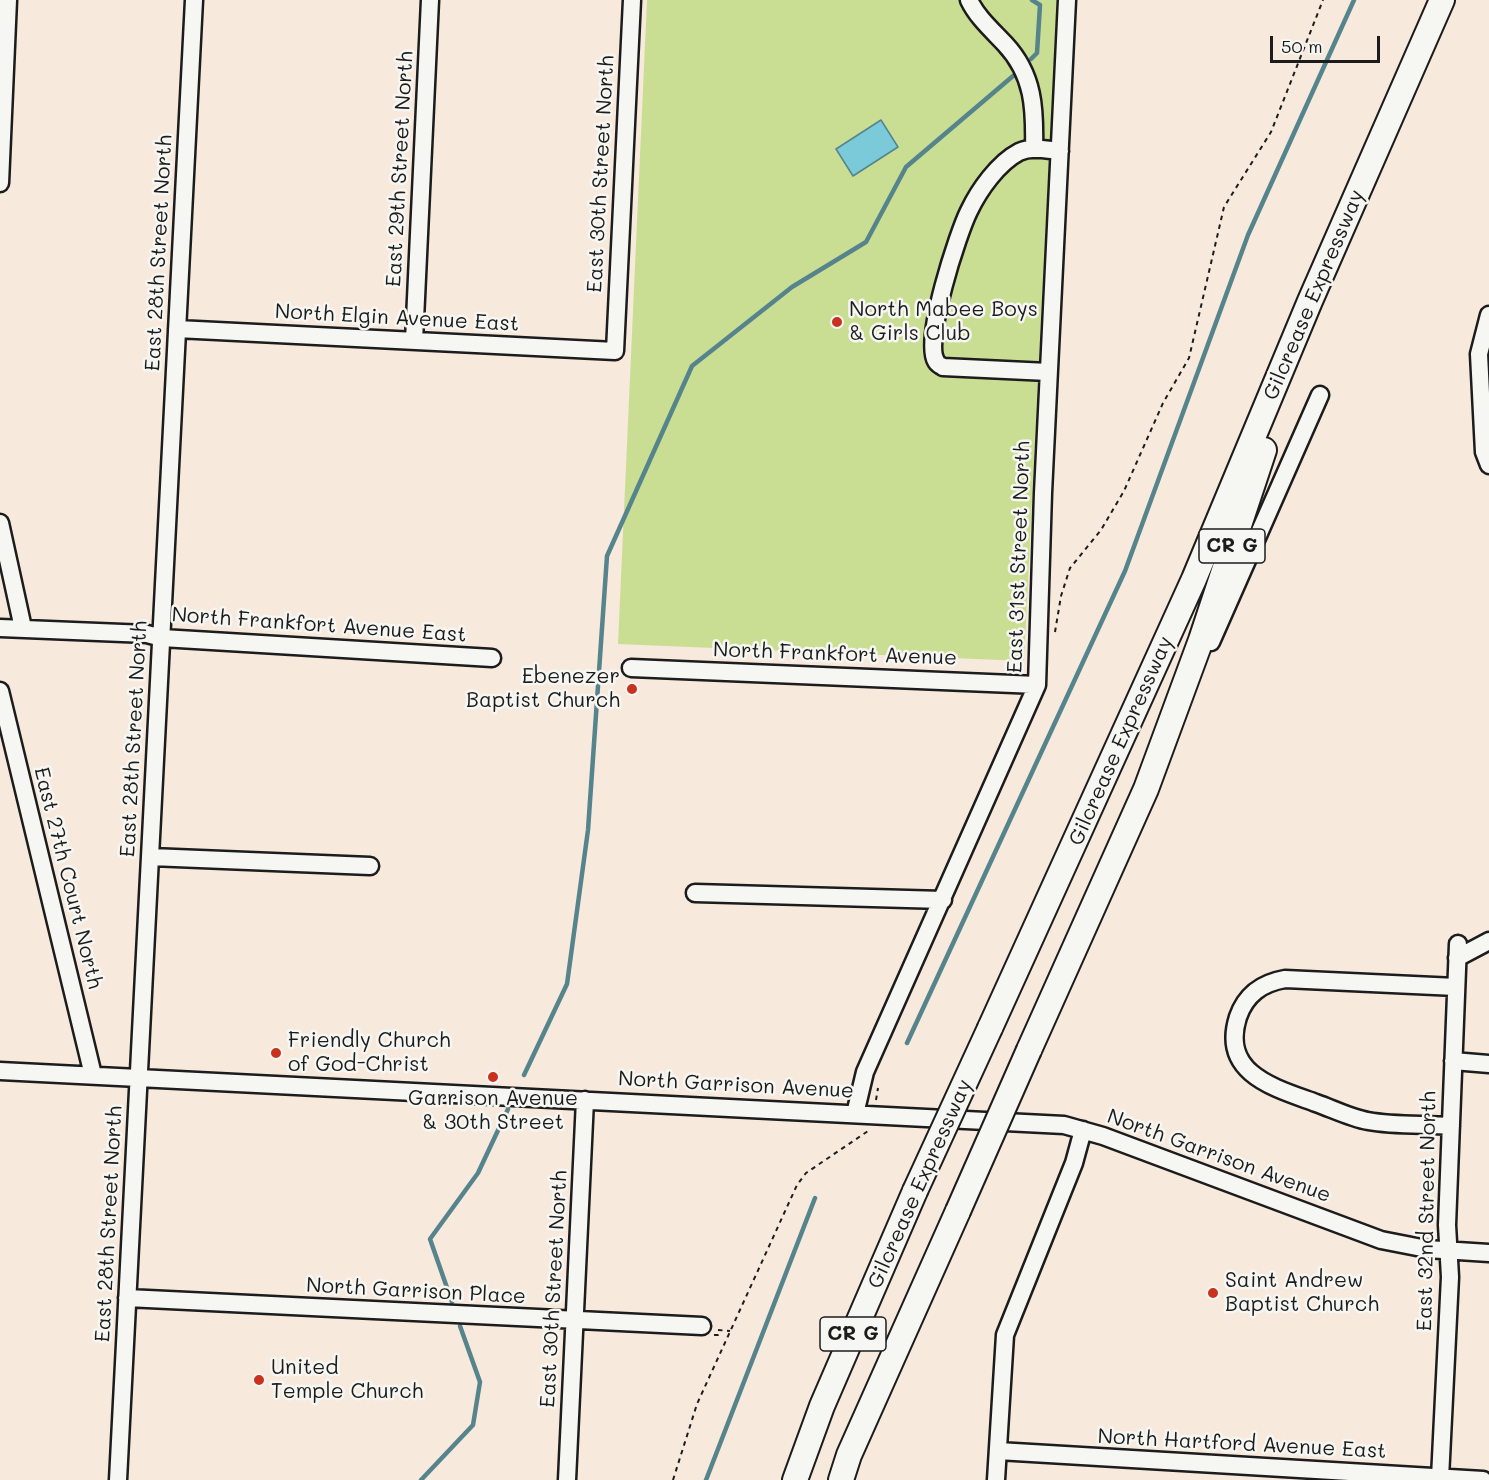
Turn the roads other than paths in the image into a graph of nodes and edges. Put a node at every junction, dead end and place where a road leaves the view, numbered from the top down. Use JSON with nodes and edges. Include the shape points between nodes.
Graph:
{"nodes":[{"id":1,"x":8,"y":0,"type":"edge"},
{"id":2,"x":194,"y":0,"type":"edge"},
{"id":3,"x":430,"y":0,"type":"edge"},
{"id":4,"x":632,"y":0,"type":"edge"},
{"id":5,"x":969,"y":0,"type":"edge"},
{"id":6,"x":1067,"y":0,"type":"edge"},
{"id":7,"x":1442,"y":0,"type":"edge"},
{"id":8,"x":1034,"y":149,"type":"junction"},
{"id":9,"x":1060,"y":151,"type":"junction"},
{"id":10,"x":0,"y":183,"type":"edge"},
{"id":11,"x":1310,"y":301,"type":"junction"},
{"id":12,"x":1488,"y":319,"type":"edge"},
{"id":13,"x":177,"y":329,"type":"junction"},
{"id":14,"x":414,"y":341,"type":"junction"},
{"id":15,"x":615,"y":351,"type":"joint"},
{"id":16,"x":1048,"y":372,"type":"junction"},
{"id":17,"x":1320,"y":395,"type":"dead end"},
{"id":18,"x":1489,"y":465,"type":"edge"},
{"id":19,"x":0,"y":523,"type":"edge"},
{"id":20,"x":0,"y":628,"type":"edge"},
{"id":21,"x":23,"y":628,"type":"junction"},
{"id":22,"x":162,"y":638,"type":"junction"},
{"id":23,"x":492,"y":658,"type":"dead end"},
{"id":24,"x":631,"y":668,"type":"dead end"},
{"id":25,"x":1037,"y":685,"type":"junction"},
{"id":26,"x":0,"y":691,"type":"edge"},
{"id":27,"x":1146,"y":789,"type":"junction"},
{"id":28,"x":151,"y":857,"type":"junction"},
{"id":29,"x":370,"y":866,"type":"dead end"},
{"id":30,"x":695,"y":894,"type":"dead end"},
{"id":31,"x":943,"y":900,"type":"junction"},
{"id":32,"x":1489,"y":941,"type":"edge"},
{"id":33,"x":1456,"y":987,"type":"junction"},
{"id":34,"x":1453,"y":1061,"type":"junction"},
{"id":35,"x":1489,"y":1064,"type":"edge"},
{"id":36,"x":0,"y":1071,"type":"edge"},
{"id":37,"x":93,"y":1075,"type":"junction"},
{"id":38,"x":139,"y":1077,"type":"junction"},
{"id":39,"x":585,"y":1100,"type":"junction"},
{"id":40,"x":855,"y":1114,"type":"junction"},
{"id":41,"x":1451,"y":1126,"type":"junction"},
{"id":42,"x":1083,"y":1130,"type":"junction"},
{"id":43,"x":1448,"y":1251,"type":"junction"},
{"id":44,"x":1489,"y":1253,"type":"edge"},
{"id":45,"x":127,"y":1298,"type":"junction"},
{"id":46,"x":575,"y":1322,"type":"junction"},
{"id":47,"x":702,"y":1326,"type":"dead end"},
{"id":48,"x":998,"y":1451,"type":"junction"},
{"id":49,"x":1440,"y":1478,"type":"junction"},
{"id":50,"x":118,"y":1480,"type":"edge"},
{"id":51,"x":567,"y":1480,"type":"edge"},
{"id":52,"x":795,"y":1480,"type":"edge"},
{"id":53,"x":841,"y":1480,"type":"edge"},
{"id":54,"x":996,"y":1480,"type":"edge"},
{"id":55,"x":1484,"y":1480,"type":"edge"}],
"edges":[{"from":1,"to":10,"type":"street"},
{"from":2,"to":13,"type":"street","name":"East 28th Street North"},
{"from":3,"to":14,"type":"street","name":"East 29th Street North"},
{"from":4,"to":15,"type":"street","name":"East 30th Street North"},
{"from":5,"to":8,"type":"street","via":[[1026,73],[1034,107]]},
{"from":6,"to":9,"type":"street","name":"East 31st Street North"},
{"from":7,"to":11,"type":"highway","name":"Gilcrease Expressway","number":"CR G"},
{"from":8,"to":9,"type":"street"},
{"from":8,"to":16,"type":"street","via":[[1022,151],[1009,160],[989,180],[969,211],[940,300],[934,352],[943,367]]},
{"from":9,"to":16,"type":"street","name":"East 31st Street North"},
{"from":11,"to":27,"type":"highway","number":"CR G","via":[[1202,640]]},
{"from":11,"to":52,"type":"highway","name":"Gilcrease Expressway","number":"CR G","bridge":true,"via":[[1194,579],[915,1191],[822,1406]]},
{"from":12,"to":18,"type":"street","via":[[1479,354],[1479,387],[1484,452]]},
{"from":13,"to":14,"type":"street","name":"North Elgin Avenue East"},
{"from":13,"to":22,"type":"street","name":"East 28th Street North"},
{"from":14,"to":15,"type":"street","name":"North Elgin Avenue East"},
{"from":16,"to":25,"type":"street","name":"East 31st Street North"},
{"from":17,"to":27,"type":"street","name":"Gilcrease Expressway"},
{"from":19,"to":21,"type":"street"},
{"from":20,"to":21,"type":"street","name":"North Frankfort Avenue East"},
{"from":21,"to":22,"type":"street","name":"North Frankfort Avenue East"},
{"from":22,"to":23,"type":"street","name":"North Frankfort Avenue East"},
{"from":22,"to":28,"type":"street","name":"East 28th Street North"},
{"from":24,"to":25,"type":"street","name":"North Frankfort Avenue"},
{"from":25,"to":31,"type":"street","name":"East 31st Street North"},
{"from":26,"to":37,"type":"street","name":"East 27th Court North"},
{"from":27,"to":53,"type":"highway","name":"Gilcrease Expressway","number":"CR G","bridge":true},
{"from":28,"to":29,"type":"street"},
{"from":28,"to":38,"type":"street","name":"East 28th Street North"},
{"from":30,"to":31,"type":"street"},
{"from":31,"to":40,"type":"street","name":"East 31st Street North","via":[[865,1072]]},
{"from":32,"to":33,"type":"street","name":"East 32nd Street North","via":[[1458,951]]},
{"from":33,"to":34,"type":"street","name":"East 32nd Street North"},
{"from":33,"to":41,"type":"street","via":[[1285,979],[1270,982],[1242,1006],[1235,1040],[1245,1067],[1270,1086],[1368,1121]]},
{"from":34,"to":35,"type":"street"},
{"from":34,"to":41,"type":"street","name":"East 32nd Street North"},
{"from":36,"to":37,"type":"street","name":"North Garrison Avenue"},
{"from":37,"to":38,"type":"street","name":"North Garrison Avenue"},
{"from":38,"to":39,"type":"street","name":"North Garrison Avenue"},
{"from":38,"to":45,"type":"street","name":"East 28th Street North"},
{"from":39,"to":40,"type":"street","name":"North Garrison Avenue"},
{"from":39,"to":46,"type":"street","name":"East 30th Street North"},
{"from":40,"to":42,"type":"street","name":"North Garrison Avenue","via":[[1043,1123]]},
{"from":41,"to":43,"type":"street","name":"East 32nd Street North"},
{"from":42,"to":43,"type":"street","name":"North Garrison Avenue","via":[[1381,1240]]},
{"from":42,"to":48,"type":"street","via":[[1074,1163],[1005,1335]]},
{"from":43,"to":44,"type":"street","name":"North Garrison Avenue"},
{"from":43,"to":49,"type":"street","name":"East 32nd Street North"},
{"from":45,"to":46,"type":"street","name":"North Garrison Place"},
{"from":45,"to":50,"type":"street","name":"East 28th Street North"},
{"from":46,"to":47,"type":"street","name":"North Garrison Place"},
{"from":46,"to":51,"type":"street","name":"East 30th Street North"},
{"from":48,"to":49,"type":"street","name":"North Hartford Avenue East"},
{"from":48,"to":54,"type":"street"},
{"from":49,"to":55,"type":"street","name":"North Hartford Avenue East"}]}
